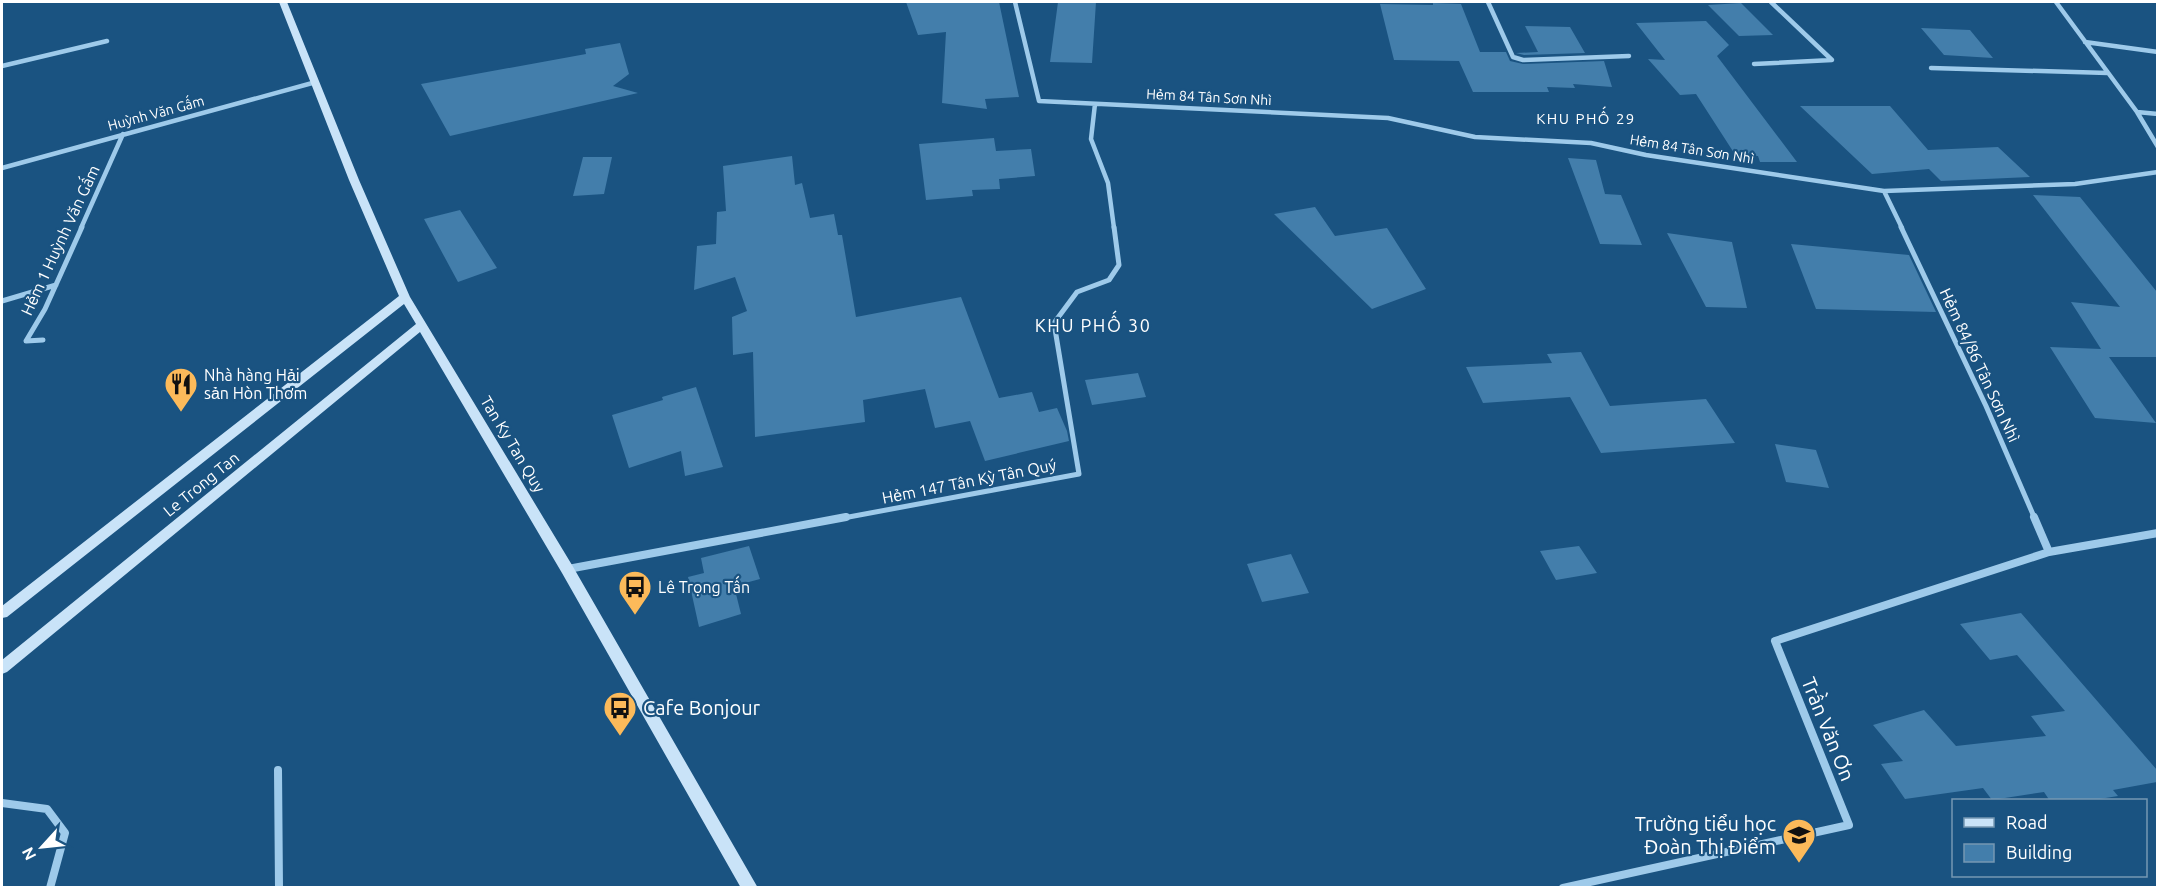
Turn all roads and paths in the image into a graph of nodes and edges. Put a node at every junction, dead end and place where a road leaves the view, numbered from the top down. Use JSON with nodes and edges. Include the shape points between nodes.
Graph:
{"nodes":[{"id":1,"x":283,"y":2,"type":"edge"},
{"id":2,"x":1015,"y":2,"type":"edge"},
{"id":3,"x":1488,"y":2,"type":"edge"},
{"id":4,"x":1772,"y":2,"type":"edge"},
{"id":5,"x":2056,"y":2,"type":"edge"},
{"id":6,"x":107,"y":41,"type":"dead end"},
{"id":7,"x":2085,"y":42,"type":"junction"},
{"id":8,"x":2157,"y":52,"type":"edge"},
{"id":9,"x":1629,"y":56,"type":"dead end"},
{"id":10,"x":1754,"y":64,"type":"dead end"},
{"id":11,"x":2,"y":66,"type":"edge"},
{"id":12,"x":1931,"y":68,"type":"dead end"},
{"id":13,"x":2108,"y":73,"type":"junction"},
{"id":14,"x":316,"y":81,"type":"junction"},
{"id":15,"x":1095,"y":104,"type":"junction"},
{"id":16,"x":2137,"y":112,"type":"junction"},
{"id":17,"x":2157,"y":114,"type":"edge"},
{"id":18,"x":123,"y":134,"type":"junction"},
{"id":19,"x":2157,"y":147,"type":"edge"},
{"id":20,"x":2,"y":168,"type":"edge"},
{"id":21,"x":2157,"y":172,"type":"edge"},
{"id":22,"x":1884,"y":190,"type":"junction"},
{"id":23,"x":56,"y":285,"type":"junction"},
{"id":24,"x":405,"y":297,"type":"junction"},
{"id":25,"x":2,"y":301,"type":"edge"},
{"id":26,"x":421,"y":326,"type":"junction"},
{"id":27,"x":43,"y":340,"type":"dead end"},
{"id":28,"x":2157,"y":533,"type":"edge"},
{"id":29,"x":2049,"y":552,"type":"junction"},
{"id":30,"x":567,"y":569,"type":"junction"},
{"id":31,"x":2,"y":613,"type":"edge"},
{"id":32,"x":2,"y":668,"type":"edge"},
{"id":33,"x":278,"y":770,"type":"dead end"},
{"id":34,"x":2,"y":803,"type":"edge"},
{"id":35,"x":50,"y":888,"type":"edge"},
{"id":36,"x":279,"y":888,"type":"edge"},
{"id":37,"x":750,"y":888,"type":"edge"},
{"id":38,"x":1563,"y":888,"type":"edge"}],
"edges":[{"from":1,"to":14,"type":"main road","name":"Tan Ky Tan Quy"},
{"from":2,"to":15,"type":"street","name":"Hẻm 84 Tân Sơn Nhì","via":[[1039,101]]},
{"from":3,"to":9,"type":"street","via":[[1513,57],[1523,60]]},
{"from":4,"to":10,"type":"street","via":[[1832,60]]},
{"from":5,"to":7,"type":"street"},
{"from":6,"to":11,"type":"street"},
{"from":7,"to":8,"type":"street"},
{"from":7,"to":13,"type":"street"},
{"from":12,"to":13,"type":"street"},
{"from":13,"to":16,"type":"street"},
{"from":14,"to":18,"type":"street","name":"Huỳnh Văn Gấm"},
{"from":14,"to":24,"type":"main road","name":"Tan Ky Tan Quy"},
{"from":15,"to":22,"type":"street","name":"Hẻm 84 Tân Sơn Nhì","via":[[1388,118],[1475,137],[1591,143],[1646,155]]},
{"from":15,"to":30,"type":"street","name":"Hẻm 147 Tân Kỳ Tân Quý","via":[[1091,139],[1108,183],[1119,265],[1109,280],[1077,292],[1054,323],[1079,474]]},
{"from":16,"to":17,"type":"street"},
{"from":16,"to":19,"type":"street"},
{"from":18,"to":20,"type":"street","name":"Huỳnh Văn Gấm"},
{"from":18,"to":23,"type":"street","name":"Hẻm 1 Huỳnh Văn Gấm"},
{"from":21,"to":22,"type":"street","name":"Hẻm 84 Tân Sơn Nhì","via":[[2075,184]]},
{"from":22,"to":29,"type":"street","name":"Hẻm 84/86 Tân Sơn Nhì","via":[[1986,406]]},
{"from":23,"to":25,"type":"street"},
{"from":23,"to":27,"type":"street","name":"Hẻm 1 Huỳnh Văn Gấm","via":[[26,341]]},
{"from":24,"to":26,"type":"main road","name":"Tan Ky Tan Quy"},
{"from":24,"to":31,"type":"main road","name":"Le Trong Tan"},
{"from":26,"to":30,"type":"main road","name":"Tan Ky Tan Quy"},
{"from":26,"to":32,"type":"main road","name":"Le Trong Tan"},
{"from":28,"to":29,"type":"street"},
{"from":29,"to":38,"type":"street","name":"Trần Văn Ơn","via":[[1775,641],[1849,825]]},
{"from":30,"to":37,"type":"main road","name":"Tan Ky Tan Quy"},
{"from":33,"to":36,"type":"street"},
{"from":34,"to":35,"type":"street","via":[[47,808],[65,834]]}]}
